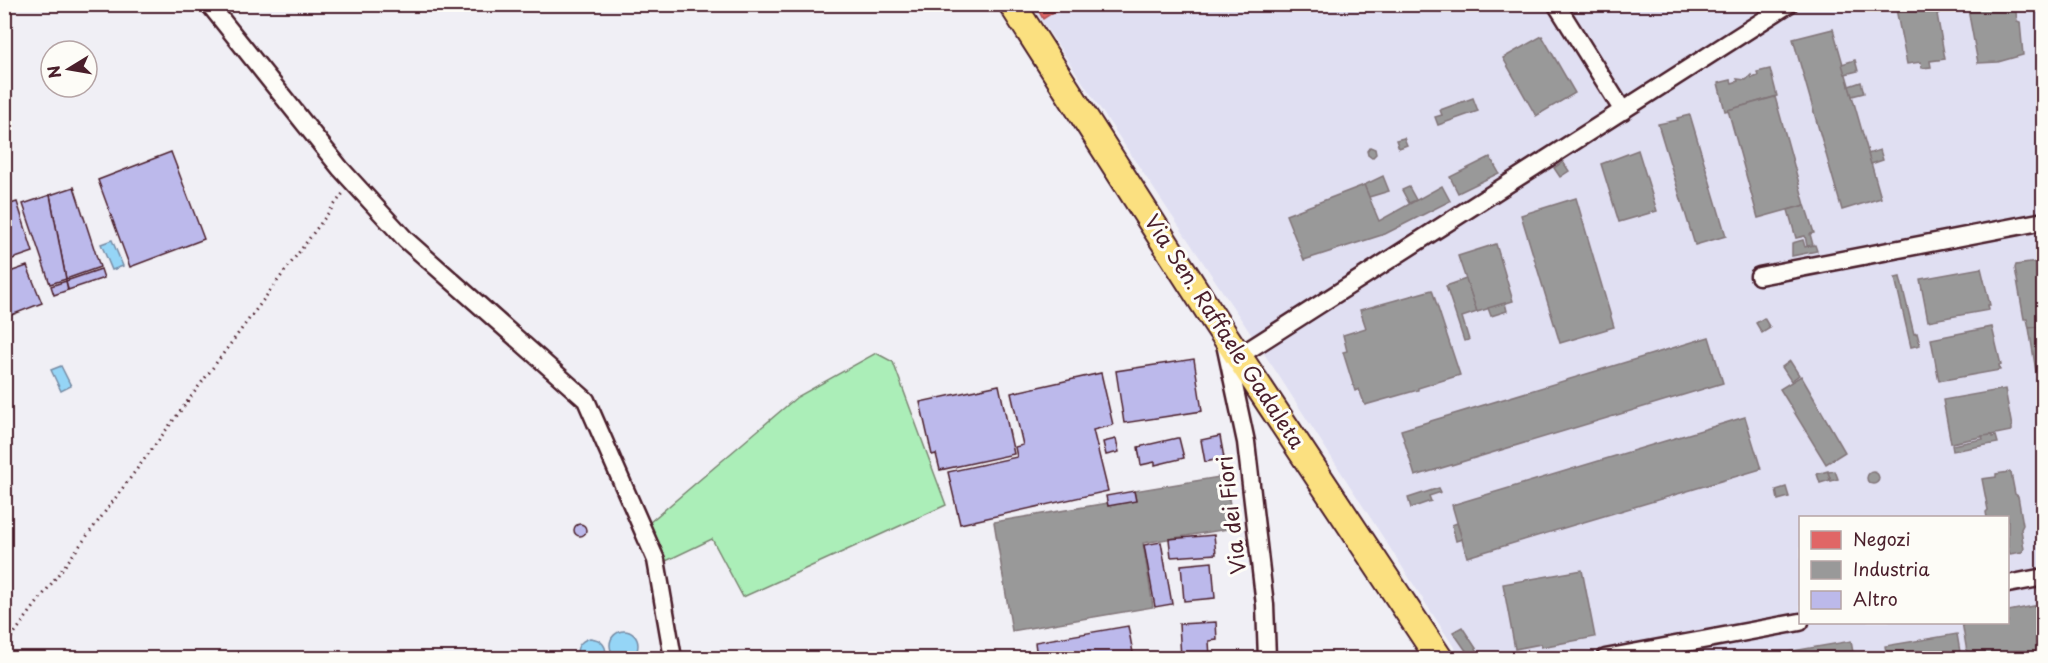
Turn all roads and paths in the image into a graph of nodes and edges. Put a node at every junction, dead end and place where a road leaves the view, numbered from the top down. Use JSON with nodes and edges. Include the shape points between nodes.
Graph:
{"nodes":[{"id":1,"x":209,"y":4,"type":"edge"},
{"id":2,"x":1012,"y":4,"type":"edge"},
{"id":3,"x":1556,"y":4,"type":"edge"},
{"id":4,"x":1789,"y":4,"type":"edge"},
{"id":5,"x":1623,"y":111,"type":"junction"},
{"id":6,"x":352,"y":181,"type":"junction"},
{"id":7,"x":2043,"y":221,"type":"edge"},
{"id":8,"x":1759,"y":276,"type":"dead end"},
{"id":9,"x":1222,"y":332,"type":"junction"},
{"id":10,"x":1239,"y":356,"type":"junction"},
{"id":11,"x":2043,"y":578,"type":"edge"},
{"id":12,"x":2009,"y":584,"type":"edge"},
{"id":13,"x":1799,"y":622,"type":"edge"},
{"id":14,"x":4,"y":647,"type":"edge"},
{"id":15,"x":673,"y":658,"type":"edge"},
{"id":16,"x":1267,"y":658,"type":"edge"},
{"id":17,"x":1439,"y":658,"type":"edge"},
{"id":18,"x":1605,"y":658,"type":"edge"}],
"edges":[{"from":1,"to":6,"type":"street"},
{"from":2,"to":9,"type":"main road","name":"Via Sen. Raffaele Gadaleta"},
{"from":3,"to":5,"type":"street"},
{"from":4,"to":5,"type":"street"},
{"from":5,"to":10,"type":"street"},
{"from":6,"to":14,"type":"path"},
{"from":6,"to":15,"type":"street","via":[[406,240],[586,400],[656,560]]},
{"from":7,"to":8,"type":"street"},
{"from":9,"to":10,"type":"main road","name":"Via Sen. Raffaele Gadaleta"},
{"from":9,"to":16,"type":"street","name":"Via dei Fiori","via":[[1246,442],[1265,604]]},
{"from":10,"to":17,"type":"main road","name":"Via Sen. Raffaele Gadaleta"},
{"from":11,"to":12,"type":"street"},
{"from":13,"to":18,"type":"street"}]}
